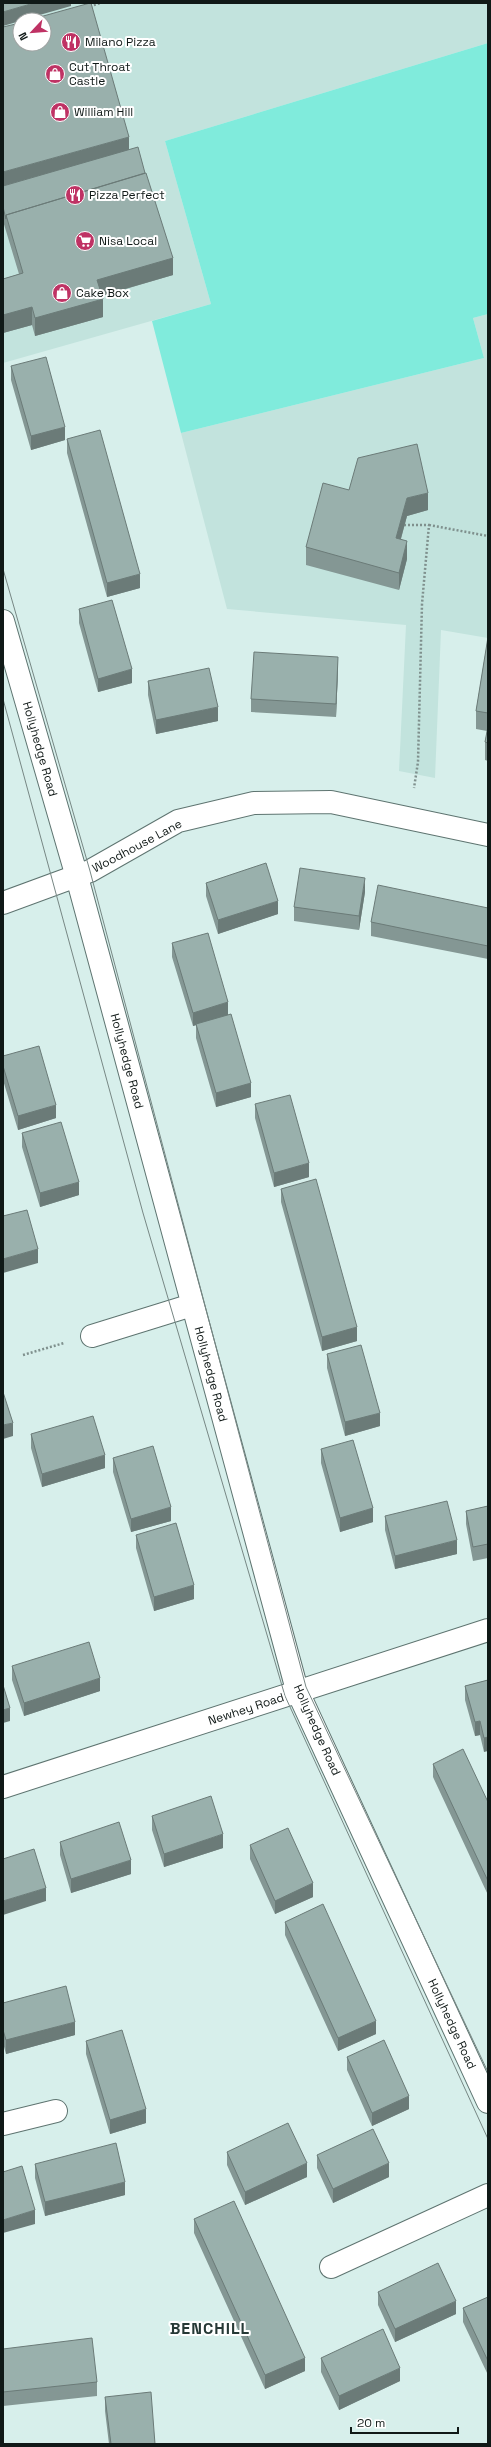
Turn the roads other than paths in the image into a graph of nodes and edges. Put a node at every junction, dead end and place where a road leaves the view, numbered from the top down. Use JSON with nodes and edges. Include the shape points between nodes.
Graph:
{"nodes":[{"id":1,"x":3,"y":621,"type":"edge"},
{"id":2,"x":488,"y":835,"type":"edge"},
{"id":3,"x":77,"y":877,"type":"junction"},
{"id":4,"x":3,"y":903,"type":"edge"},
{"id":5,"x":192,"y":1305,"type":"junction"},
{"id":6,"x":92,"y":1336,"type":"road end"},
{"id":7,"x":488,"y":1630,"type":"edge"},
{"id":8,"x":297,"y":1690,"type":"junction"},
{"id":9,"x":3,"y":1787,"type":"edge"},
{"id":10,"x":488,"y":2102,"type":"edge"},
{"id":11,"x":56,"y":2111,"type":"dead end"},
{"id":12,"x":3,"y":2124,"type":"edge"},
{"id":13,"x":488,"y":2196,"type":"edge"},
{"id":14,"x":332,"y":2267,"type":"dead end"}],
"edges":[{"from":1,"to":3,"type":"street","name":"Hollyhedge Road"},
{"from":2,"to":3,"type":"street","name":"Woodhouse Lane","via":[[331,802],[254,803],[178,821]]},
{"from":3,"to":4,"type":"street","name":"Woodhouse Lane"},
{"from":3,"to":5,"type":"street","name":"Hollyhedge Road"},
{"from":5,"to":6,"type":"street"},
{"from":5,"to":8,"type":"street","name":"Hollyhedge Road"},
{"from":7,"to":8,"type":"street","name":"Newhey Road"},
{"from":8,"to":9,"type":"street","name":"Newhey Road"},
{"from":8,"to":10,"type":"street","name":"Hollyhedge Road"},
{"from":11,"to":12,"type":"street"},
{"from":13,"to":14,"type":"street"}]}
